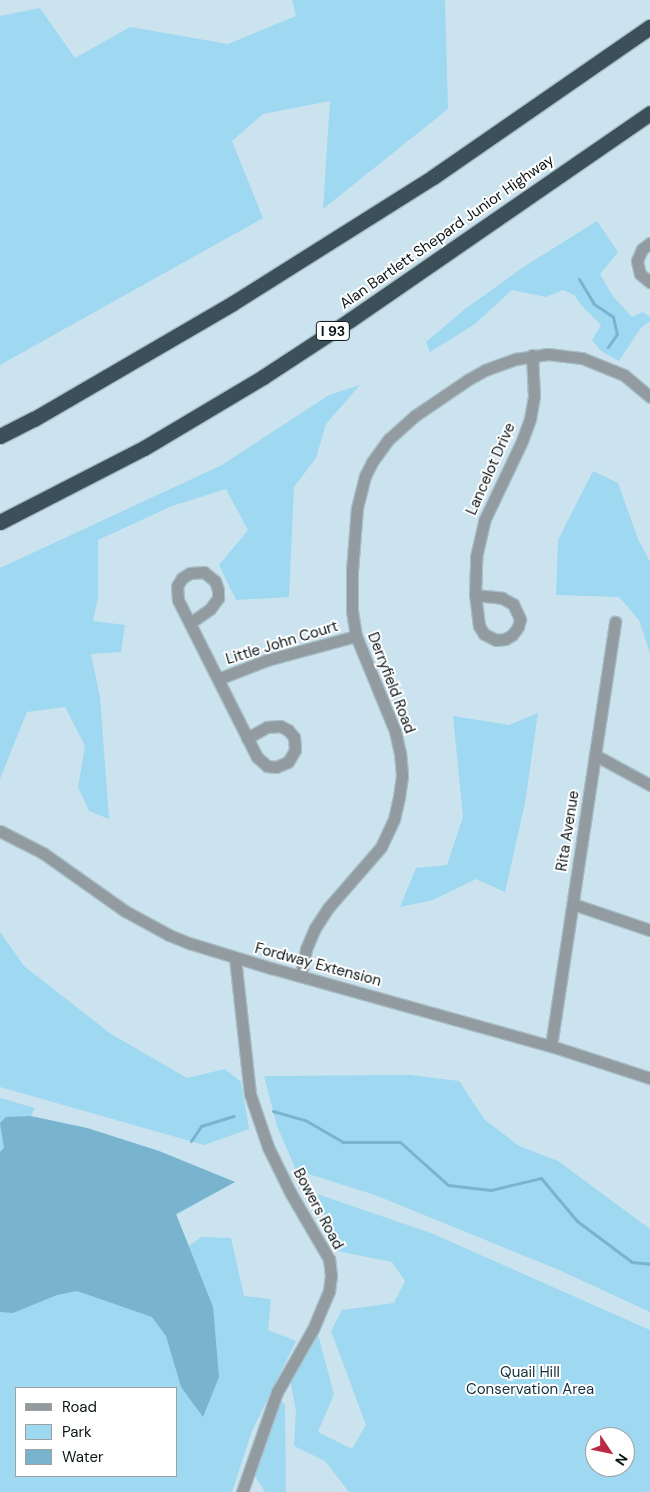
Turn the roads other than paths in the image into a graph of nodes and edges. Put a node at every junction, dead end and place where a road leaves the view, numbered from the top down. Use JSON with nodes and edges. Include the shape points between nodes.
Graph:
{"nodes":[{"id":1,"x":650,"y":27,"type":"edge"},
{"id":2,"x":650,"y":113,"type":"edge"},
{"id":3,"x":650,"y":243,"type":"edge"},
{"id":4,"x":650,"y":282,"type":"edge"},
{"id":5,"x":532,"y":355,"type":"junction"},
{"id":6,"x":650,"y":397,"type":"edge"},
{"id":7,"x":0,"y":436,"type":"edge"},
{"id":8,"x":0,"y":522,"type":"edge"},
{"id":9,"x":475,"y":596,"type":"junction"},
{"id":10,"x":616,"y":622,"type":"dead end"},
{"id":11,"x":190,"y":623,"type":"junction"},
{"id":12,"x":356,"y":636,"type":"junction"},
{"id":13,"x":218,"y":679,"type":"junction"},
{"id":14,"x":247,"y":738,"type":"dead end"},
{"id":15,"x":595,"y":755,"type":"junction"},
{"id":16,"x":650,"y":785,"type":"edge"},
{"id":17,"x":0,"y":831,"type":"edge"},
{"id":18,"x":572,"y":904,"type":"junction"},
{"id":19,"x":650,"y":930,"type":"edge"},
{"id":20,"x":235,"y":958,"type":"junction"},
{"id":21,"x":301,"y":975,"type":"junction"},
{"id":22,"x":551,"y":1046,"type":"junction"},
{"id":23,"x":650,"y":1078,"type":"edge"},
{"id":24,"x":242,"y":1492,"type":"edge"}],
"edges":[{"from":1,"to":7,"type":"highway","via":[[433,177],[233,303]]},
{"from":2,"to":8,"type":"highway","name":"Alan Bartlett Shepard Junior Highway","number":"I 93","via":[[264,377],[137,452]]},
{"from":3,"to":4,"type":"street","via":[[642,249],[637,261],[640,274]]},
{"from":5,"to":6,"type":"street","name":"Derryfield Road","via":[[564,355],[598,363],[624,375]]},
{"from":5,"to":9,"type":"street","name":"Lancelot Drive","via":[[534,396],[530,419],[484,521],[476,557]]},
{"from":5,"to":12,"type":"street","name":"Derryfield Road","via":[[501,364],[469,379],[416,415],[380,450],[365,476],[357,508],[351,596]]},
{"from":9,"to":9,"type":"street","name":"Lancelot Drive","via":[[478,622],[484,634],[496,640],[512,635],[520,619],[513,604],[502,598]]},
{"from":10,"to":15,"type":"street","name":"Rita Avenue"},
{"from":11,"to":11,"type":"street","via":[[210,609],[218,598],[215,581],[204,572],[190,573],[177,586],[178,600]]},
{"from":11,"to":13,"type":"street"},
{"from":12,"to":13,"type":"street","name":"Little John Court","via":[[267,660]]},
{"from":12,"to":21,"type":"street","name":"Derryfield Road","via":[[395,731],[402,775],[399,797],[394,819],[380,847],[315,928],[306,949]]},
{"from":13,"to":14,"type":"street"},
{"from":15,"to":16,"type":"street"},
{"from":15,"to":18,"type":"street","name":"Rita Avenue"},
{"from":17,"to":20,"type":"street","name":"Fordway Extension","via":[[43,854],[144,922],[182,940]]},
{"from":18,"to":19,"type":"street"},
{"from":18,"to":22,"type":"street","name":"Rita Avenue"},
{"from":20,"to":21,"type":"street","name":"Fordway Extension"},
{"from":20,"to":24,"type":"street","name":"Bowers Road","via":[[250,1094],[268,1147],[329,1259],[331,1275],[329,1292],[314,1329],[278,1392]]},
{"from":21,"to":22,"type":"street","name":"Fordway Extension"},
{"from":22,"to":23,"type":"street","name":"Fordway Extension"}]}
